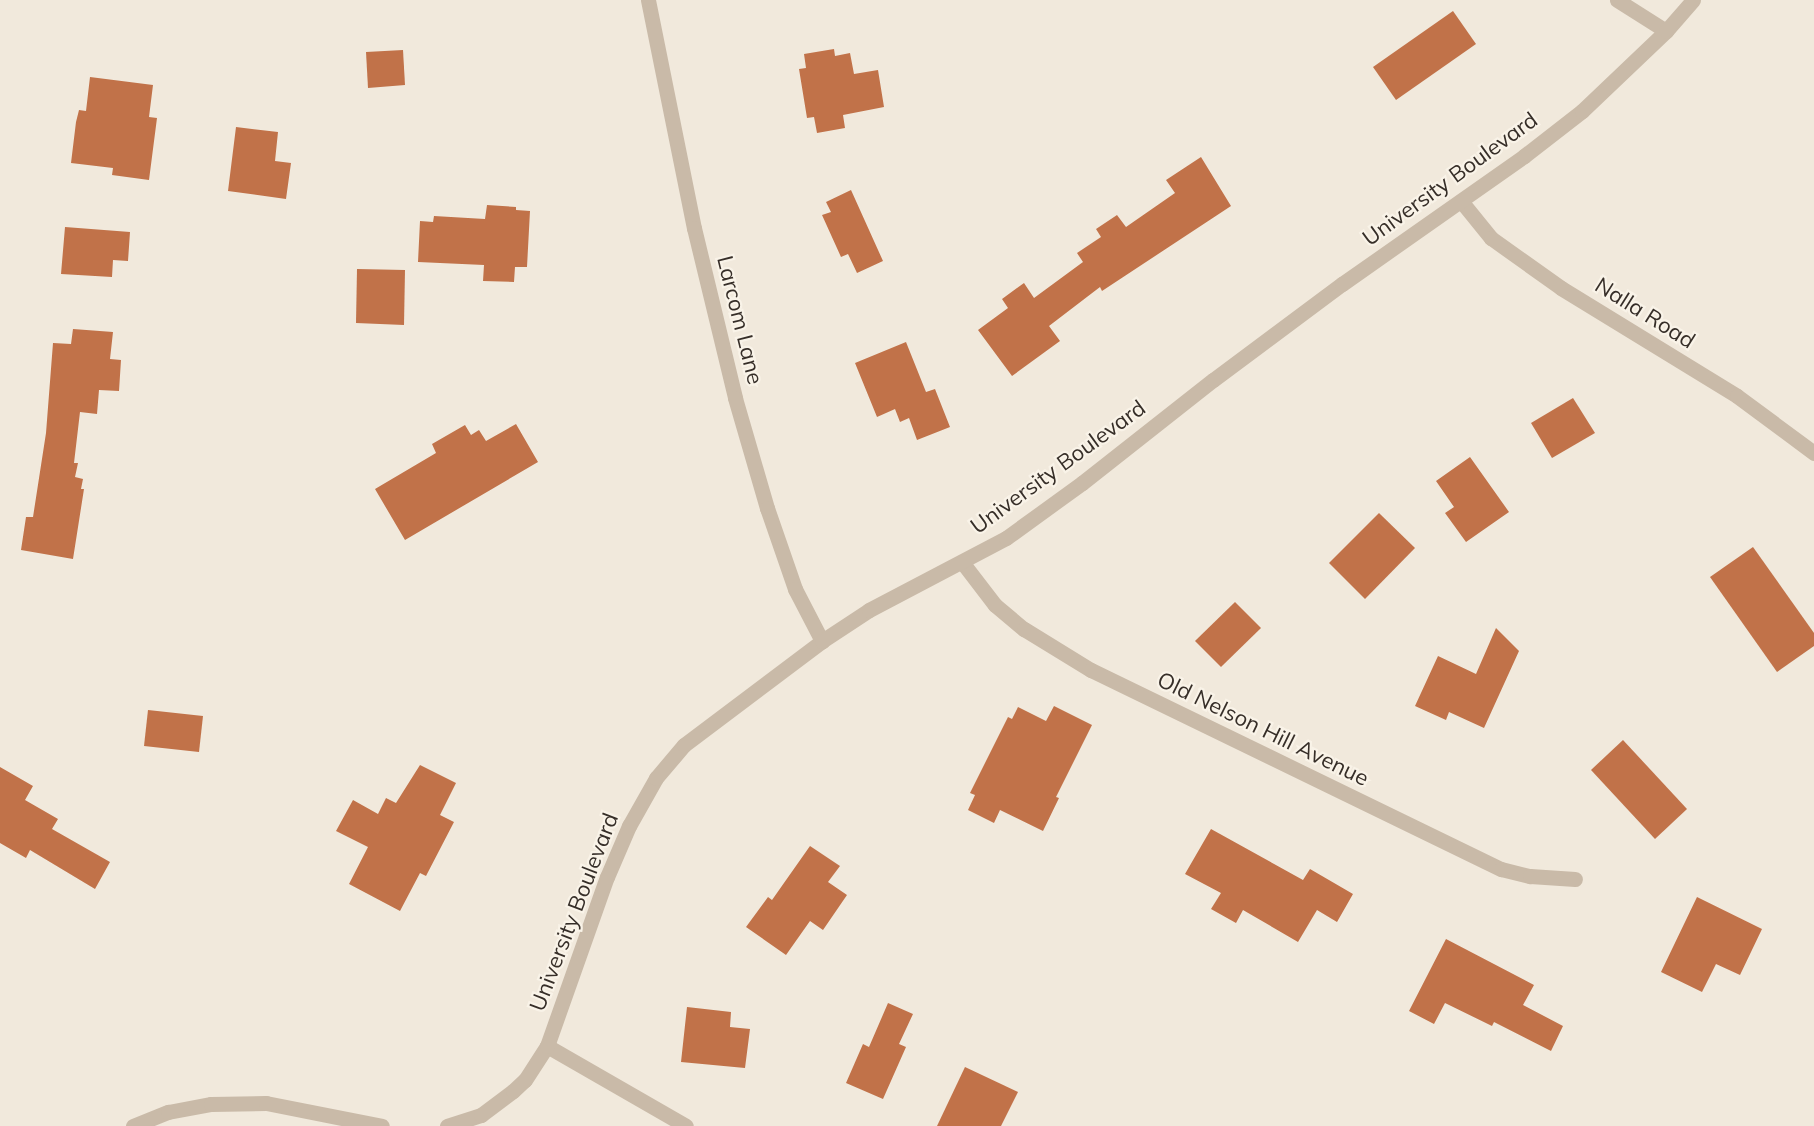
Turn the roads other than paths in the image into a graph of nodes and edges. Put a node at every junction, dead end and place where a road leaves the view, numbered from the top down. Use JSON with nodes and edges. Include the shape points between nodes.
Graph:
{"nodes":[{"id":1,"x":648,"y":0,"type":"edge"},
{"id":2,"x":1617,"y":0,"type":"edge"},
{"id":3,"x":1693,"y":0,"type":"edge"},
{"id":4,"x":1666,"y":31,"type":"junction"},
{"id":5,"x":1461,"y":201,"type":"junction"},
{"id":6,"x":1814,"y":453,"type":"edge"},
{"id":7,"x":962,"y":562,"type":"junction"},
{"id":8,"x":822,"y":641,"type":"junction"},
{"id":9,"x":1575,"y":879,"type":"dead end"},
{"id":10,"x":547,"y":1046,"type":"junction"},
{"id":11,"x":133,"y":1126,"type":"edge"},
{"id":12,"x":382,"y":1126,"type":"edge"},
{"id":13,"x":447,"y":1126,"type":"edge"},
{"id":14,"x":686,"y":1126,"type":"edge"}],
"edges":[{"from":1,"to":8,"type":"street","name":"Larcom Lane","via":[[694,228],[735,398],[795,589]]},
{"from":2,"to":4,"type":"street"},
{"from":3,"to":4,"type":"street","name":"University Boulevard"},
{"from":4,"to":5,"type":"street","name":"University Boulevard","via":[[1582,111]]},
{"from":5,"to":6,"type":"street","name":"Nalla Road","via":[[1498,243],[1561,288],[1737,396]]},
{"from":5,"to":7,"type":"street","name":"University Boulevard","via":[[1250,352],[1006,538]]},
{"from":7,"to":8,"type":"street","name":"University Boulevard","via":[[869,610]]},
{"from":7,"to":9,"type":"street","name":"Old Nelson Hill Avenue","via":[[995,605],[1024,629],[1091,670],[1501,869],[1530,876]]},
{"from":8,"to":10,"type":"street","name":"University Boulevard","via":[[684,745],[656,778],[628,826],[607,877]]},
{"from":10,"to":13,"type":"street","name":"University Boulevard","via":[[513,1092],[481,1115]]},
{"from":10,"to":14,"type":"street"},
{"from":11,"to":12,"type":"street","via":[[168,1112],[211,1104],[255,1103]]}]}
